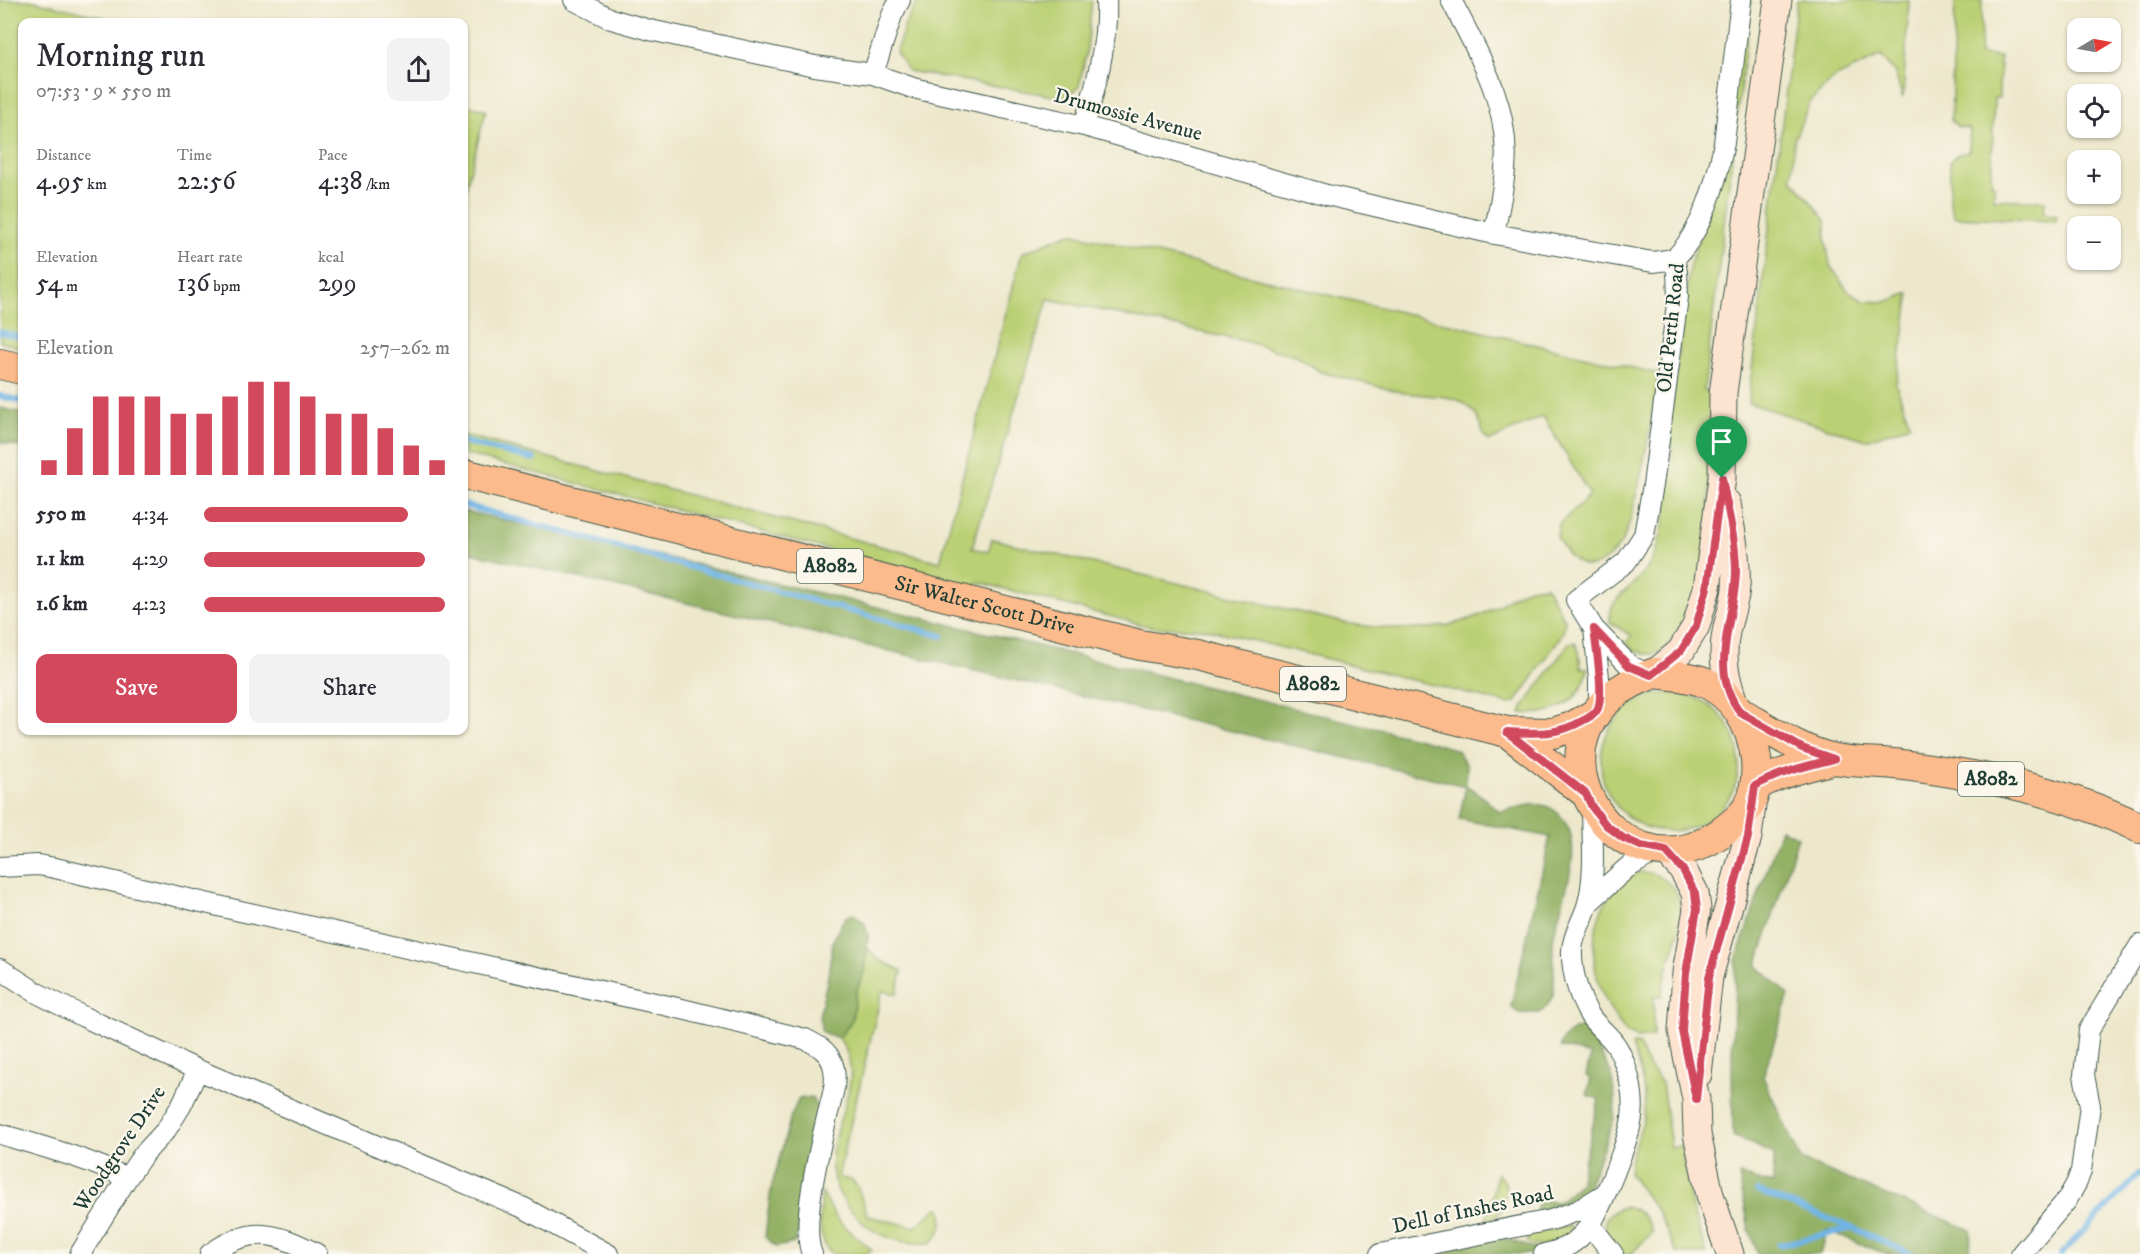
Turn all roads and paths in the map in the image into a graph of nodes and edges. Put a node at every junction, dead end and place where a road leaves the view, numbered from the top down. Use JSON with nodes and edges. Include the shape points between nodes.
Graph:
{"nodes":[{"id":1,"x":574,"y":0,"type":"edge"},
{"id":2,"x":900,"y":0,"type":"edge"},
{"id":3,"x":1106,"y":0,"type":"edge"},
{"id":4,"x":1451,"y":0,"type":"edge"},
{"id":5,"x":1742,"y":0,"type":"edge"},
{"id":6,"x":1778,"y":0,"type":"edge"},
{"id":7,"x":873,"y":74,"type":"junction"},
{"id":8,"x":1084,"y":126,"type":"junction"},
{"id":9,"x":1494,"y":234,"type":"junction"},
{"id":10,"x":1674,"y":259,"type":"junction"},
{"id":11,"x":0,"y":364,"type":"edge"},
{"id":12,"x":18,"y":368,"type":"edge"},
{"id":13,"x":468,"y":475,"type":"edge"},
{"id":14,"x":1722,"y":478,"type":"junction"},
{"id":15,"x":1594,"y":629,"type":"junction"},
{"id":16,"x":1653,"y":674,"type":"junction"},
{"id":17,"x":1738,"y":709,"type":"junction"},
{"id":18,"x":1597,"y":710,"type":"junction"},
{"id":19,"x":1507,"y":732,"type":"junction"},
{"id":20,"x":1834,"y":759,"type":"junction"},
{"id":21,"x":1754,"y":792,"type":"junction"},
{"id":22,"x":1589,"y":800,"type":"junction"},
{"id":23,"x":2140,"y":828,"type":"edge"},
{"id":24,"x":1662,"y":851,"type":"junction"},
{"id":25,"x":0,"y":867,"type":"edge"},
{"id":26,"x":1588,"y":903,"type":"junction"},
{"id":27,"x":2140,"y":945,"type":"edge"},
{"id":28,"x":0,"y":969,"type":"edge"},
{"id":29,"x":198,"y":1070,"type":"junction"},
{"id":30,"x":1696,"y":1099,"type":"junction"},
{"id":31,"x":0,"y":1134,"type":"edge"},
{"id":32,"x":127,"y":1178,"type":"junction"},
{"id":33,"x":1606,"y":1193,"type":"junction"},
{"id":34,"x":1592,"y":1226,"type":"junction"},
{"id":35,"x":80,"y":1254,"type":"edge"},
{"id":36,"x":210,"y":1254,"type":"edge"},
{"id":37,"x":317,"y":1254,"type":"edge"},
{"id":38,"x":608,"y":1254,"type":"edge"},
{"id":39,"x":812,"y":1254,"type":"edge"},
{"id":40,"x":1380,"y":1254,"type":"edge"},
{"id":41,"x":1544,"y":1254,"type":"edge"},
{"id":42,"x":1613,"y":1254,"type":"edge"},
{"id":43,"x":1730,"y":1254,"type":"edge"},
{"id":44,"x":2021,"y":1254,"type":"edge"}],
"edges":[{"from":1,"to":7,"type":"street","name":"Drumossie Avenue","via":[[611,19],[650,30],[815,66]]},
{"from":2,"to":7,"type":"street"},
{"from":3,"to":8,"type":"street","via":[[1105,40]]},
{"from":4,"to":9,"type":"street","via":[[1486,68],[1505,132],[1505,170]]},
{"from":5,"to":10,"type":"street","name":"Old Perth Road","via":[[1720,164],[1691,239]]},
{"from":6,"to":14,"type":"main road","via":[[1723,393]]},
{"from":7,"to":8,"type":"street","name":"Drumossie Avenue","via":[[913,88]]},
{"from":8,"to":9,"type":"street","name":"Drumossie Avenue","via":[[1327,195]]},
{"from":9,"to":10,"type":"street","name":"Drumossie Avenue","via":[[1653,262]]},
{"from":10,"to":15,"type":"street","name":"Old Perth Road","via":[[1678,297],[1644,535],[1626,562],[1576,600]]},
{"from":11,"to":12,"type":"main road"},
{"from":13,"to":19,"type":"main road","name":"Sir Walter Scott Drive","number":"A8082","via":[[1128,642],[1198,655]]},
{"from":14,"to":16,"type":"main road","via":[[1707,588],[1696,626],[1681,651]]},
{"from":14,"to":17,"type":"main road","via":[[1736,567],[1734,606],[1726,631],[1725,676]]},
{"from":15,"to":16,"type":"street","via":[[1629,666]]},
{"from":15,"to":18,"type":"street","via":[[1599,678]]},
{"from":16,"to":17,"type":"main road","number":"A8082","via":[[1703,682]]},
{"from":16,"to":18,"type":"main road","number":"A8082","via":[[1615,692]]},
{"from":17,"to":20,"type":"main road","number":"A8082","via":[[1802,748]]},
{"from":17,"to":21,"type":"main road","number":"A8082","via":[[1753,740]]},
{"from":18,"to":19,"type":"main road","name":"Sir Walter Scott Drive","number":"A8082","via":[[1572,727],[1553,733]]},
{"from":18,"to":22,"type":"main road","number":"A8082","via":[[1587,727],[1580,759],[1582,783]]},
{"from":19,"to":22,"type":"main road","name":"Sir Walter Scott Drive","number":"A8082"},
{"from":20,"to":21,"type":"main road","number":"A8082","via":[[1773,777]]},
{"from":20,"to":23,"type":"main road","number":"A8082","via":[[1954,772],[2010,783],[2076,802]]},
{"from":21,"to":24,"type":"main road","number":"A8082","via":[[1733,824],[1709,841],[1691,848]]},
{"from":21,"to":30,"type":"main road","via":[[1748,837],[1709,977]]},
{"from":22,"to":24,"type":"main road","number":"A8082","via":[[1606,825],[1623,838]]},
{"from":22,"to":26,"type":"street","via":[[1592,876]]},
{"from":24,"to":26,"type":"street","via":[[1627,868]]},
{"from":24,"to":30,"type":"main road","via":[[1683,870],[1695,893],[1697,909],[1686,973],[1682,1031]]},
{"from":25,"to":39,"type":"street","via":[[55,868],[805,1039],[823,1048],[836,1079],[816,1161],[808,1231]]},
{"from":26,"to":33,"type":"street","via":[[1572,950],[1576,980],[1591,1016],[1617,1046],[1632,1093],[1632,1119]]},
{"from":27,"to":44,"type":"street","via":[[2089,1030],[2084,1075],[2090,1106],[2078,1182]]},
{"from":28,"to":29,"type":"street","via":[[37,993]]},
{"from":29,"to":32,"type":"street","name":"Woodgrove Drive","via":[[166,1131]]},
{"from":29,"to":38,"type":"street","via":[[524,1208]]},
{"from":30,"to":43,"type":"main road","via":[[1697,1134],[1710,1196]]},
{"from":31,"to":32,"type":"street","via":[[72,1155]]},
{"from":32,"to":35,"type":"street","name":"Woodgrove Drive"},
{"from":33,"to":34,"type":"street"},
{"from":33,"to":40,"type":"street","name":"Dell of Inshes Road","via":[[1577,1211],[1551,1220]]},
{"from":34,"to":41,"type":"street","via":[[1559,1251]]},
{"from":34,"to":42,"type":"street"},
{"from":36,"to":37,"type":"street","via":[[228,1241],[257,1234],[288,1239]]}]}
